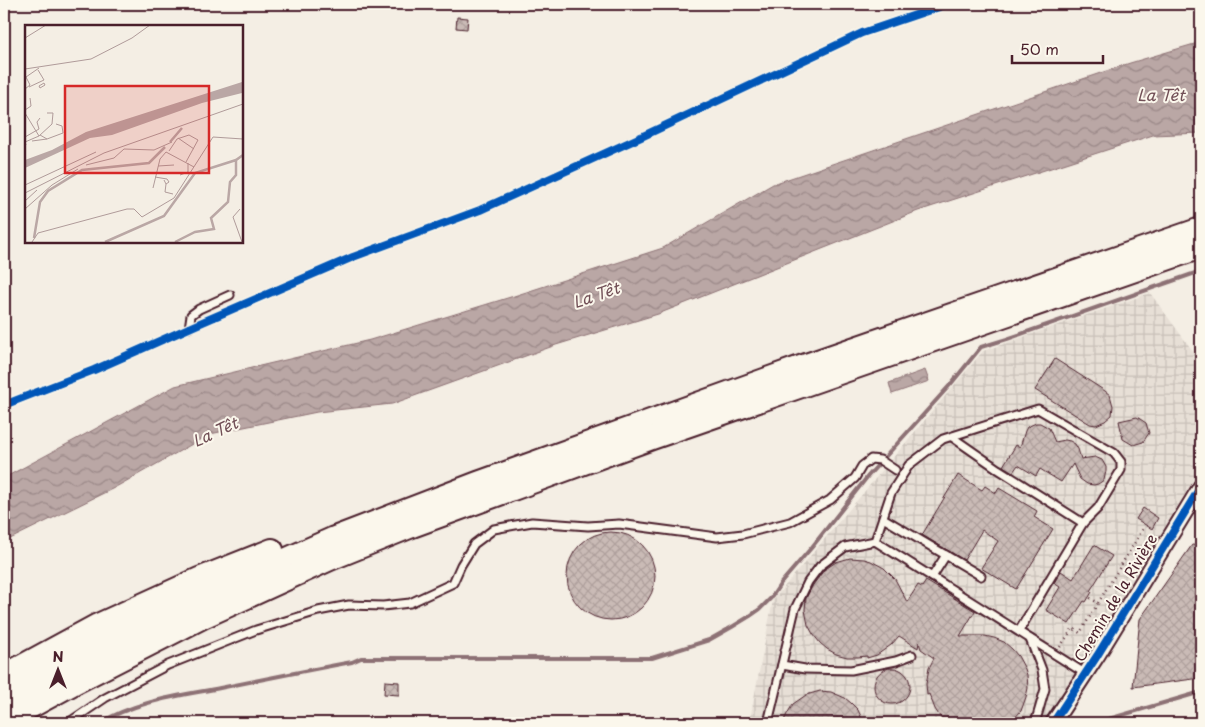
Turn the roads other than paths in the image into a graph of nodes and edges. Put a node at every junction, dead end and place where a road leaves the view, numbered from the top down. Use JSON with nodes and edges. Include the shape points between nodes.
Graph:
{"nodes":[{"id":1,"x":1201,"y":229,"type":"edge"},
{"id":2,"x":1201,"y":247,"type":"edge"},
{"id":3,"x":230,"y":295,"type":"dead end"},
{"id":4,"x":189,"y":328,"type":"dead end"},
{"id":5,"x":952,"y":436,"type":"junction"},
{"id":6,"x":895,"y":470,"type":"dead end"},
{"id":7,"x":478,"y":483,"type":"junction"},
{"id":8,"x":1201,"y":486,"type":"edge"},
{"id":9,"x":883,"y":518,"type":"junction"},
{"id":10,"x":1083,"y":523,"type":"junction"},
{"id":11,"x":875,"y":541,"type":"junction"},
{"id":12,"x":946,"y":555,"type":"junction"},
{"id":13,"x":981,"y":576,"type":"dead end"},
{"id":14,"x":932,"y":577,"type":"junction"},
{"id":15,"x":1019,"y":632,"type":"junction"},
{"id":16,"x":1029,"y":638,"type":"junction"},
{"id":17,"x":912,"y":655,"type":"dead end"},
{"id":18,"x":782,"y":665,"type":"junction"},
{"id":19,"x":1086,"y":674,"type":"junction"},
{"id":20,"x":4,"y":676,"type":"edge"},
{"id":21,"x":4,"y":698,"type":"edge"},
{"id":22,"x":4,"y":721,"type":"edge"},
{"id":23,"x":68,"y":723,"type":"edge"},
{"id":24,"x":768,"y":723,"type":"edge"},
{"id":25,"x":1032,"y":723,"type":"edge"},
{"id":26,"x":1053,"y":723,"type":"edge"}],
"edges":[{"from":1,"to":7,"type":"highway","via":[[806,365]]},
{"from":2,"to":22,"type":"highway","via":[[412,526],[203,617]]},
{"from":3,"to":4,"type":"lane","via":[[198,309],[191,316]]},
{"from":5,"to":9,"type":"lane","via":[[943,439],[909,465],[891,493]]},
{"from":5,"to":10,"type":"lane"},
{"from":5,"to":10,"type":"lane","via":[[1038,409],[1114,453],[1121,462],[1121,470],[1098,508]]},
{"from":6,"to":23,"type":"lane","via":[[871,460],[830,500],[790,522],[743,534],[717,536],[620,524],[588,526],[532,522],[494,529],[474,544],[452,583],[410,603],[349,605],[256,630],[168,665],[105,698]]},
{"from":7,"to":20,"type":"highway","via":[[308,537],[198,578],[98,625]]},
{"from":7,"to":21,"type":"highway","via":[[332,538],[114,640]]},
{"from":8,"to":19,"type":"street","name":"Chemin de la Rivière"},
{"from":9,"to":11,"type":"lane"},
{"from":9,"to":12,"type":"lane"},
{"from":10,"to":15,"type":"lane"},
{"from":11,"to":14,"type":"lane"},
{"from":11,"to":18,"type":"lane","via":[[845,547],[820,566],[795,608]]},
{"from":12,"to":13,"type":"lane"},
{"from":12,"to":14,"type":"lane"},
{"from":14,"to":15,"type":"lane"},
{"from":15,"to":16,"type":"lane"},
{"from":16,"to":19,"type":"lane"},
{"from":16,"to":25,"type":"lane","via":[[1042,670],[1045,689],[1036,720]]},
{"from":17,"to":18,"type":"lane","via":[[851,670]]},
{"from":18,"to":24,"type":"lane"},
{"from":19,"to":26,"type":"street","name":"Chemin de la Rivière"}]}
